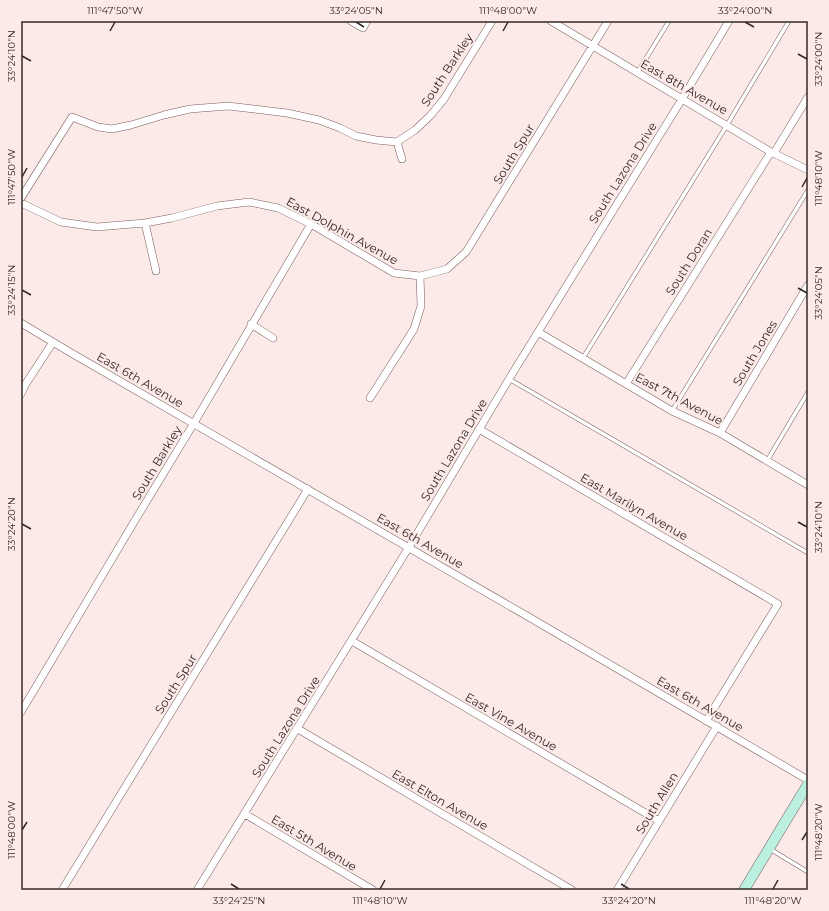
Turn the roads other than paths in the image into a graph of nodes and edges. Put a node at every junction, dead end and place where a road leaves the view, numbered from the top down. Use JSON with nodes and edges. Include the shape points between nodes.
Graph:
{"nodes":[{"id":1,"x":351,"y":21,"type":"edge"},
{"id":2,"x":367,"y":21,"type":"edge"},
{"id":3,"x":492,"y":21,"type":"edge"},
{"id":4,"x":551,"y":21,"type":"edge"},
{"id":5,"x":608,"y":21,"type":"edge"},
{"id":6,"x":668,"y":21,"type":"edge"},
{"id":7,"x":729,"y":21,"type":"edge"},
{"id":8,"x":789,"y":21,"type":"edge"},
{"id":9,"x":593,"y":46,"type":"junction"},
{"id":10,"x":637,"y":73,"type":"junction"},
{"id":11,"x":808,"y":97,"type":"edge"},
{"id":12,"x":682,"y":99,"type":"junction"},
{"id":13,"x":727,"y":125,"type":"junction"},
{"id":14,"x":397,"y":142,"type":"junction"},
{"id":15,"x":772,"y":152,"type":"junction"},
{"id":16,"x":402,"y":159,"type":"dead end"},
{"id":17,"x":808,"y":170,"type":"edge"},
{"id":18,"x":808,"y":190,"type":"edge"},
{"id":19,"x":21,"y":198,"type":"edge"},
{"id":20,"x":21,"y":202,"type":"edge"},
{"id":21,"x":145,"y":223,"type":"junction"},
{"id":22,"x":311,"y":224,"type":"junction"},
{"id":23,"x":156,"y":271,"type":"dead end"},
{"id":24,"x":420,"y":276,"type":"junction"},
{"id":25,"x":808,"y":285,"type":"edge"},
{"id":26,"x":21,"y":323,"type":"edge"},
{"id":27,"x":251,"y":324,"type":"junction"},
{"id":28,"x":538,"y":332,"type":"junction"},
{"id":29,"x":274,"y":338,"type":"dead end"},
{"id":30,"x":53,"y":342,"type":"junction"},
{"id":31,"x":582,"y":358,"type":"junction"},
{"id":32,"x":509,"y":379,"type":"junction"},
{"id":33,"x":626,"y":384,"type":"junction"},
{"id":34,"x":808,"y":392,"type":"edge"},
{"id":35,"x":21,"y":394,"type":"edge"},
{"id":36,"x":370,"y":398,"type":"dead end"},
{"id":37,"x":672,"y":410,"type":"junction"},
{"id":38,"x":194,"y":423,"type":"junction"},
{"id":39,"x":479,"y":429,"type":"junction"},
{"id":40,"x":720,"y":433,"type":"junction"},
{"id":41,"x":767,"y":461,"type":"junction"},
{"id":42,"x":808,"y":485,"type":"edge"},
{"id":43,"x":308,"y":490,"type":"junction"},
{"id":44,"x":409,"y":547,"type":"junction"},
{"id":45,"x":808,"y":553,"type":"edge"},
{"id":46,"x":352,"y":641,"type":"junction"},
{"id":47,"x":21,"y":712,"type":"edge"},
{"id":48,"x":706,"y":721,"type":"junction"},
{"id":49,"x":717,"y":726,"type":"junction"},
{"id":50,"x":298,"y":729,"type":"junction"},
{"id":51,"x":808,"y":780,"type":"edge"},
{"id":52,"x":808,"y":784,"type":"edge"},
{"id":53,"x":245,"y":814,"type":"junction"},
{"id":54,"x":659,"y":821,"type":"junction"},
{"id":55,"x":769,"y":848,"type":"junction"},
{"id":56,"x":808,"y":872,"type":"edge"},
{"id":57,"x":62,"y":890,"type":"edge"},
{"id":58,"x":198,"y":890,"type":"edge"},
{"id":59,"x":373,"y":890,"type":"edge"},
{"id":60,"x":572,"y":890,"type":"edge"},
{"id":61,"x":617,"y":890,"type":"edge"},
{"id":62,"x":744,"y":890,"type":"edge"}],
"edges":[{"from":1,"to":2,"type":"street","via":[[363,28]]},
{"from":3,"to":14,"type":"street","name":"South Barkley","via":[[444,99],[415,130]]},
{"from":4,"to":9,"type":"street","name":"East 8th Avenue"},
{"from":5,"to":9,"type":"street","name":"South Spur"},
{"from":6,"to":10,"type":"lane"},
{"from":7,"to":12,"type":"street","name":"South Lazona Drive"},
{"from":8,"to":13,"type":"lane"},
{"from":9,"to":10,"type":"street","name":"East 8th Avenue"},
{"from":9,"to":24,"type":"street","name":"South Spur","via":[[466,252],[447,269]]},
{"from":10,"to":12,"type":"street","name":"East 8th Avenue"},
{"from":11,"to":15,"type":"street","name":"South Doran"},
{"from":12,"to":13,"type":"street","name":"East 8th Avenue"},
{"from":12,"to":28,"type":"street","name":"South Lazona Drive"},
{"from":13,"to":15,"type":"street","name":"East 8th Avenue"},
{"from":13,"to":31,"type":"lane"},
{"from":14,"to":16,"type":"street"},
{"from":14,"to":19,"type":"street","via":[[356,136],[318,120],[287,113],[228,106],[190,109],[112,129],[98,127],[72,117]]},
{"from":15,"to":17,"type":"street","name":"East 8th Avenue"},
{"from":15,"to":33,"type":"street","name":"South Doran"},
{"from":18,"to":37,"type":"lane"},
{"from":20,"to":21,"type":"street","name":"East Dolphin Avenue","via":[[61,222],[97,227]]},
{"from":21,"to":22,"type":"street","name":"East Dolphin Avenue","via":[[217,206],[249,202],[278,208]]},
{"from":21,"to":23,"type":"street"},
{"from":22,"to":24,"type":"street","name":"East Dolphin Avenue","via":[[394,273]]},
{"from":22,"to":27,"type":"street","name":"South Barkley"},
{"from":24,"to":36,"type":"street","via":[[421,306],[414,328]]},
{"from":25,"to":40,"type":"street","name":"South Jones"},
{"from":26,"to":30,"type":"street","name":"East 6th Avenue"},
{"from":27,"to":29,"type":"street"},
{"from":27,"to":38,"type":"street","name":"South Barkley"},
{"from":28,"to":31,"type":"street","name":"East 7th Avenue"},
{"from":28,"to":32,"type":"street","name":"South Lazona Drive"},
{"from":30,"to":35,"type":"street"},
{"from":30,"to":38,"type":"street","name":"East 6th Avenue"},
{"from":31,"to":33,"type":"street","name":"East 7th Avenue"},
{"from":32,"to":39,"type":"street","name":"South Lazona Drive"},
{"from":32,"to":45,"type":"lane"},
{"from":33,"to":37,"type":"street","name":"East 7th Avenue"},
{"from":34,"to":41,"type":"lane"},
{"from":37,"to":40,"type":"street","name":"East 7th Avenue"},
{"from":38,"to":43,"type":"street","name":"East 6th Avenue"},
{"from":38,"to":47,"type":"street","name":"South Barkley"},
{"from":39,"to":44,"type":"street","name":"South Lazona Drive"},
{"from":39,"to":48,"type":"street","name":"East Marilyn Avenue","via":[[778,604]]},
{"from":40,"to":41,"type":"street","name":"East 7th Avenue"},
{"from":41,"to":42,"type":"street","name":"East 7th Avenue"},
{"from":43,"to":44,"type":"street","name":"East 6th Avenue"},
{"from":43,"to":57,"type":"street","name":"South Spur"},
{"from":44,"to":46,"type":"street","name":"South Lazona Drive"},
{"from":44,"to":48,"type":"street","name":"East 6th Avenue"},
{"from":46,"to":50,"type":"street","name":"South Lazona Drive"},
{"from":46,"to":54,"type":"street","name":"East Vine Avenue"},
{"from":48,"to":49,"type":"street","name":"East 6th Avenue"},
{"from":49,"to":51,"type":"street","name":"East 6th Avenue"},
{"from":49,"to":54,"type":"street","name":"South Allen"},
{"from":50,"to":53,"type":"street","name":"South Lazona Drive"},
{"from":50,"to":60,"type":"street","name":"East Elton Avenue"},
{"from":52,"to":55,"type":"main road"},
{"from":53,"to":58,"type":"street","name":"South Lazona Drive"},
{"from":53,"to":59,"type":"street","name":"East 5th Avenue"},
{"from":54,"to":61,"type":"street","name":"South Allen"},
{"from":55,"to":56,"type":"lane"},
{"from":55,"to":62,"type":"main road"}]}
